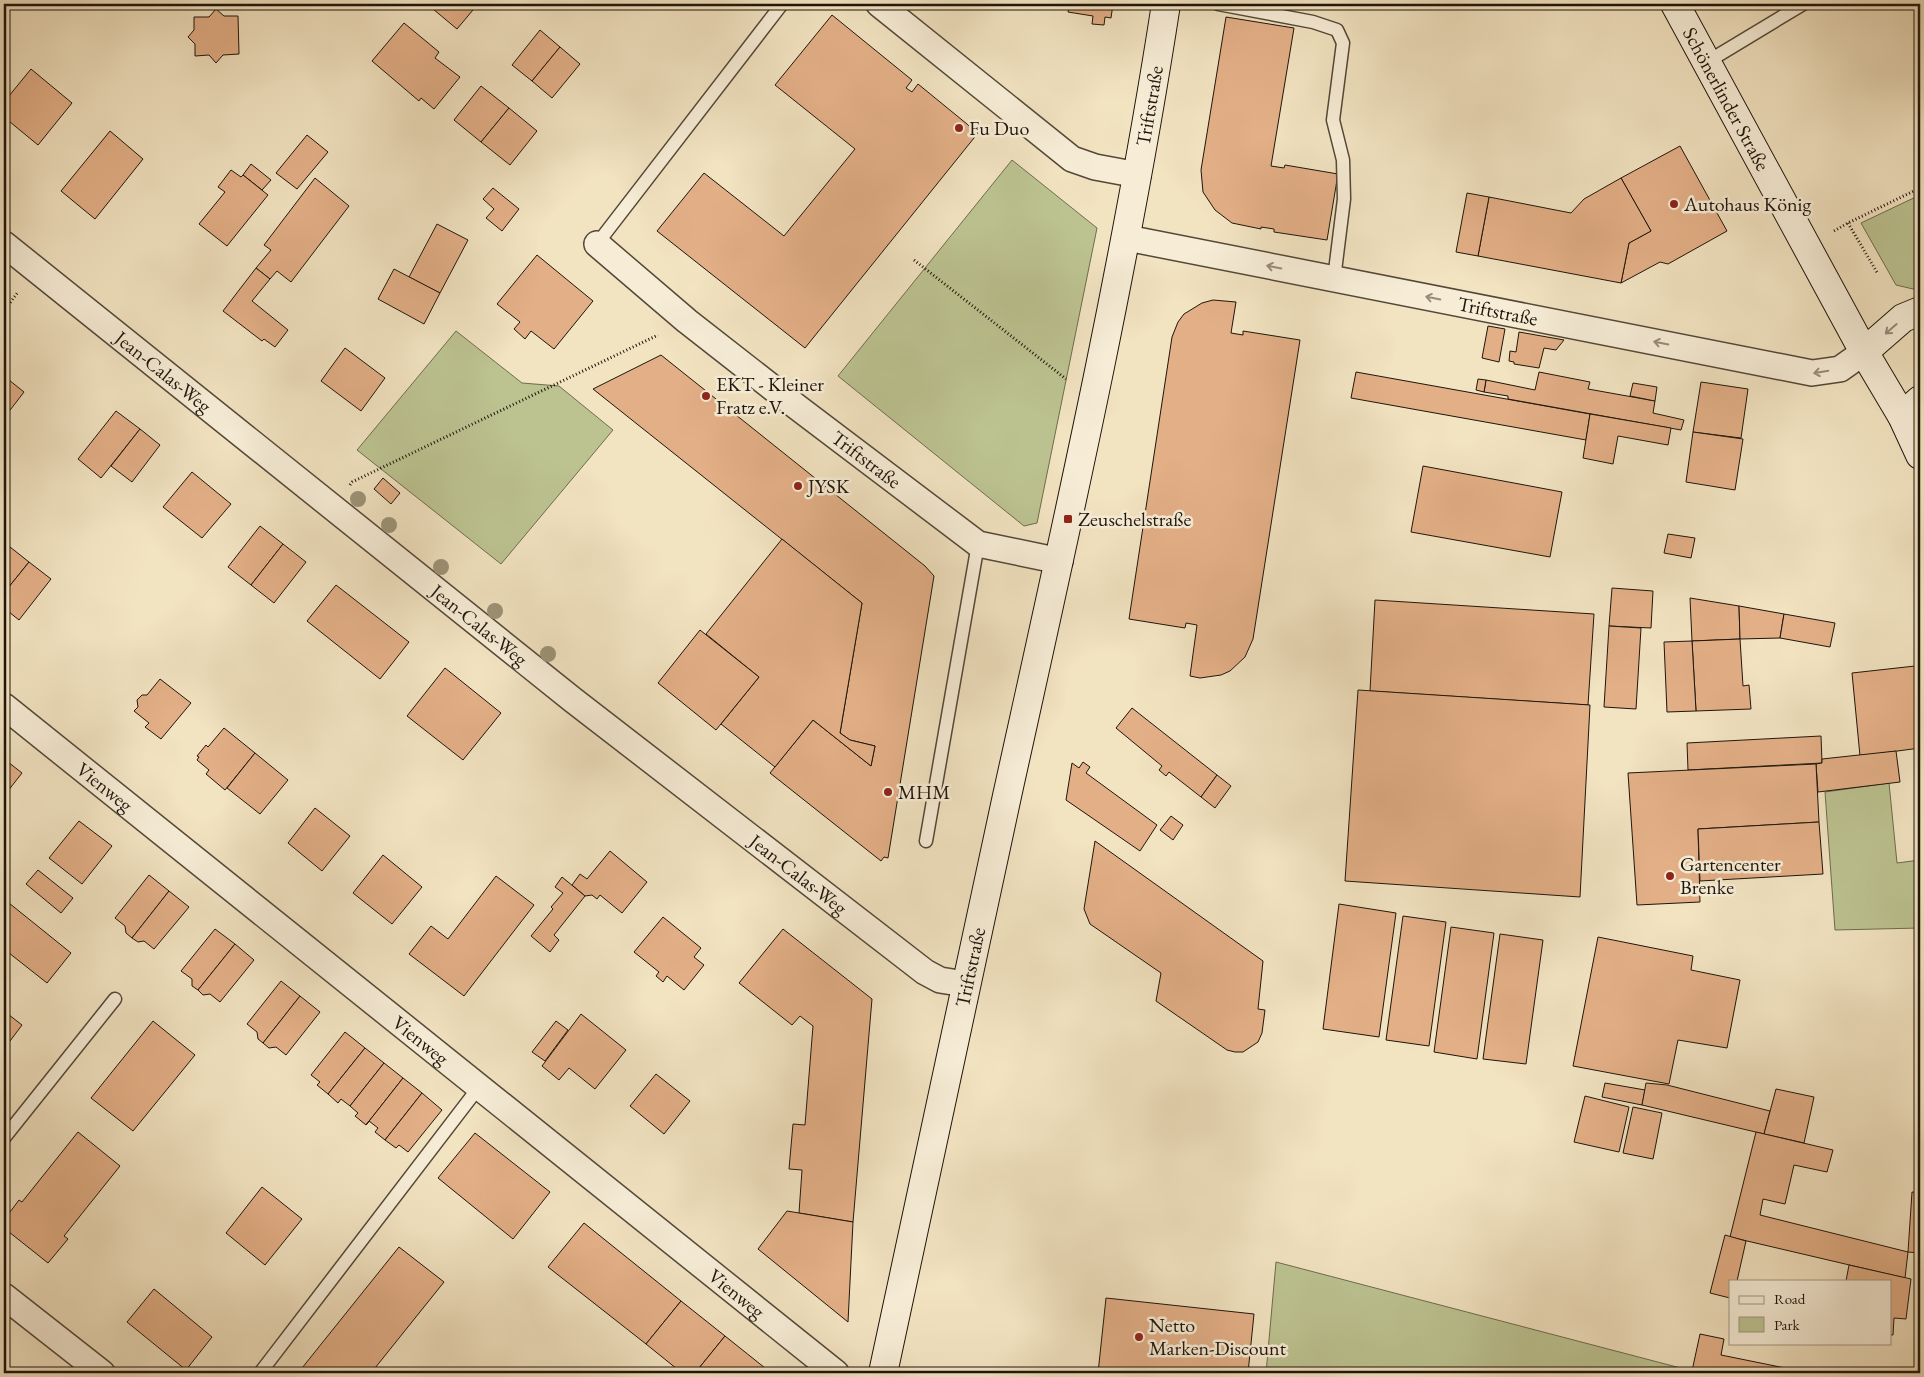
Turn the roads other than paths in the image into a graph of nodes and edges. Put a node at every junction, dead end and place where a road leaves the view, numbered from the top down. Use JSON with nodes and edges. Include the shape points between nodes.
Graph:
{"nodes":[{"id":1,"x":782,"y":4,"type":"edge"},
{"id":2,"x":878,"y":4,"type":"edge"},
{"id":3,"x":1166,"y":4,"type":"edge"},
{"id":4,"x":1218,"y":4,"type":"edge"},
{"id":5,"x":1675,"y":4,"type":"edge"},
{"id":6,"x":1803,"y":4,"type":"edge"},
{"id":7,"x":1707,"y":62,"type":"junction"},
{"id":8,"x":1138,"y":175,"type":"junction"},
{"id":9,"x":1127,"y":238,"type":"junction"},
{"id":10,"x":4,"y":244,"type":"edge"},
{"id":11,"x":597,"y":244,"type":"joint"},
{"id":12,"x":1334,"y":279,"type":"junction"},
{"id":13,"x":1920,"y":311,"type":"edge"},
{"id":14,"x":1864,"y":352,"type":"junction"},
{"id":15,"x":1911,"y":408,"type":"edge"},
{"id":16,"x":1920,"y":455,"type":"edge"},
{"id":17,"x":978,"y":544,"type":"junction"},
{"id":18,"x":1060,"y":561,"type":"junction"},
{"id":19,"x":4,"y":706,"type":"edge"},
{"id":20,"x":926,"y":842,"type":"dead end"},
{"id":21,"x":965,"y":984,"type":"junction"},
{"id":22,"x":115,"y":999,"type":"dead end"},
{"id":23,"x":479,"y":1087,"type":"junction"},
{"id":24,"x":4,"y":1138,"type":"edge"},
{"id":25,"x":4,"y":1296,"type":"edge"},
{"id":26,"x":102,"y":1373,"type":"edge"},
{"id":27,"x":260,"y":1373,"type":"edge"},
{"id":28,"x":836,"y":1373,"type":"edge"},
{"id":29,"x":883,"y":1373,"type":"edge"}],
"edges":[{"from":1,"to":11,"type":"lane"},
{"from":2,"to":8,"type":"street","via":[[1072,159]]},
{"from":3,"to":8,"type":"main road","name":"Triftstraße"},
{"from":4,"to":12,"type":"lane","via":[[1313,22],[1337,30],[1343,43],[1333,120],[1344,160],[1344,199]]},
{"from":5,"to":7,"type":"main road","name":"Schönerlinder Straße"},
{"from":6,"to":7,"type":"lane"},
{"from":7,"to":14,"type":"main road","name":"Schönerlinder Straße"},
{"from":8,"to":9,"type":"main road","name":"Triftstraße"},
{"from":12,"to":9,"type":"street","name":"Triftstraße","one_way":true},
{"from":9,"to":18,"type":"main road","name":"Triftstraße"},
{"from":10,"to":21,"type":"street","name":"Jean-Calas-Weg","via":[[573,700],[925,972],[940,980]]},
{"from":11,"to":17,"type":"street","name":"Triftstraße","via":[[687,321]]},
{"from":14,"to":12,"type":"street","name":"Triftstraße","one_way":true,"via":[[1840,369],[1812,374]]},
{"from":13,"to":14,"type":"main road","one_way":true,"via":[[1903,318]]},
{"from":14,"to":15,"type":"main road","name":"Schönerlinder Straße"},
{"from":15,"to":16,"type":"main road","name":"Schönerlinder Straße"},
{"from":17,"to":18,"type":"street","name":"Triftstraße"},
{"from":17,"to":20,"type":"lane"},
{"from":18,"to":21,"type":"main road","name":"Triftstraße"},
{"from":19,"to":23,"type":"street","name":"Vienweg"},
{"from":21,"to":29,"type":"main road","name":"Triftstraße"},
{"from":22,"to":24,"type":"lane"},
{"from":23,"to":27,"type":"lane"},
{"from":23,"to":28,"type":"street","name":"Vienweg"},
{"from":25,"to":26,"type":"street"}]}
